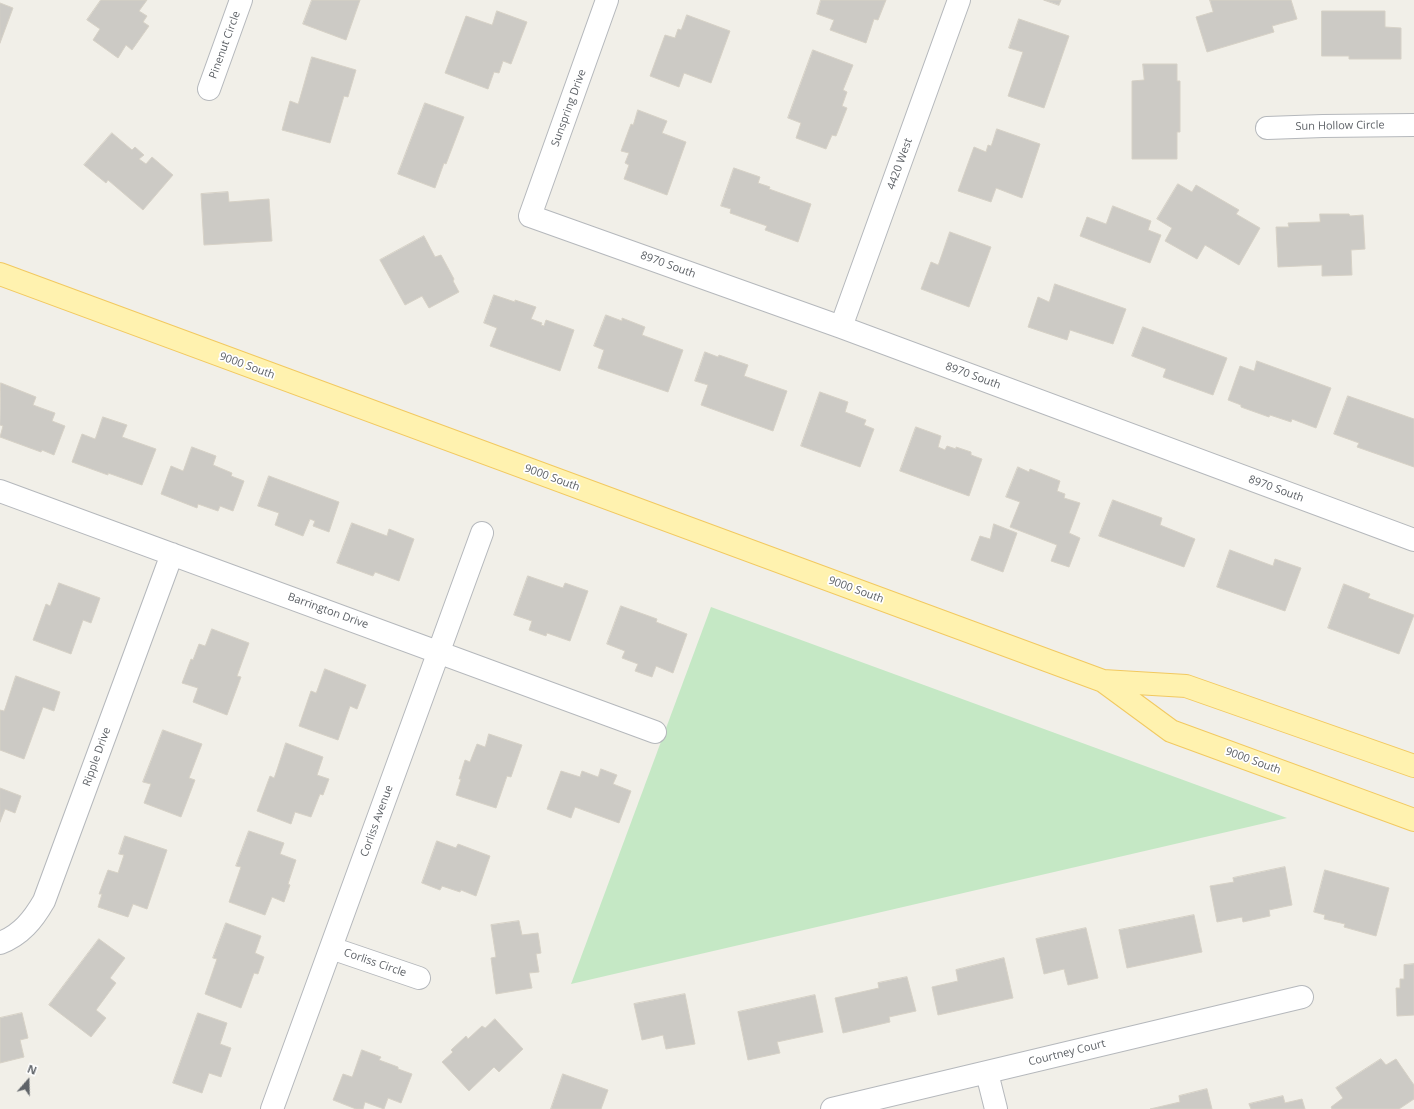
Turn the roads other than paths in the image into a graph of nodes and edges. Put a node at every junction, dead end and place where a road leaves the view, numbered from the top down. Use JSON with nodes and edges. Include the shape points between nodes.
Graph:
{"nodes":[{"id":1,"x":242,"y":0,"type":"edge"},
{"id":2,"x":607,"y":0,"type":"edge"},
{"id":3,"x":959,"y":0,"type":"edge"},
{"id":4,"x":209,"y":90,"type":"dead end"},
{"id":5,"x":1414,"y":125,"type":"edge"},
{"id":6,"x":1267,"y":128,"type":"dead end"},
{"id":7,"x":530,"y":216,"type":"joint"},
{"id":8,"x":0,"y":274,"type":"edge"},
{"id":9,"x":841,"y":327,"type":"junction"},
{"id":10,"x":0,"y":491,"type":"edge"},
{"id":11,"x":482,"y":533,"type":"dead end"},
{"id":12,"x":1414,"y":540,"type":"edge"},
{"id":13,"x":172,"y":554,"type":"junction"},
{"id":14,"x":439,"y":652,"type":"junction"},
{"id":15,"x":1103,"y":681,"type":"junction"},
{"id":16,"x":655,"y":732,"type":"dead end"},
{"id":17,"x":1414,"y":766,"type":"edge"},
{"id":18,"x":1414,"y":820,"type":"edge"},
{"id":19,"x":0,"y":943,"type":"edge"},
{"id":20,"x":331,"y":948,"type":"junction"},
{"id":21,"x":419,"y":978,"type":"dead end"},
{"id":22,"x":1302,"y":997,"type":"dead end"},
{"id":23,"x":987,"y":1073,"type":"junction"},
{"id":24,"x":272,"y":1109,"type":"edge"},
{"id":25,"x":832,"y":1109,"type":"edge"},
{"id":26,"x":996,"y":1109,"type":"edge"}],
"edges":[{"from":1,"to":4,"type":"street","name":"Pinenut Circle"},
{"from":2,"to":7,"type":"street","name":"Sunspring Drive"},
{"from":3,"to":9,"type":"street","name":"4420 West"},
{"from":5,"to":6,"type":"street","name":"Sun Hollow Circle"},
{"from":7,"to":9,"type":"street","name":"8970 South"},
{"from":8,"to":15,"type":"main road","name":"9000 South"},
{"from":9,"to":12,"type":"street","name":"8970 South"},
{"from":10,"to":13,"type":"street","name":"Barrington Drive"},
{"from":11,"to":14,"type":"street","name":"Corliss Avenue"},
{"from":13,"to":14,"type":"street","name":"Barrington Drive"},
{"from":13,"to":19,"type":"street","name":"Ripple Drive","via":[[44,901],[34,918],[21,931]]},
{"from":14,"to":16,"type":"street","name":"Barrington Drive"},
{"from":14,"to":20,"type":"street","name":"Corliss Avenue"},
{"from":15,"to":17,"type":"main road","name":"9000 South","via":[[1186,686]]},
{"from":15,"to":18,"type":"main road","name":"9000 South","via":[[1171,731]]},
{"from":20,"to":21,"type":"street","name":"Corliss Circle"},
{"from":20,"to":24,"type":"street","name":"Corliss Avenue"},
{"from":22,"to":23,"type":"street","name":"Courtney Court"},
{"from":23,"to":25,"type":"street","name":"Courtney Court"},
{"from":23,"to":26,"type":"street"}]}
